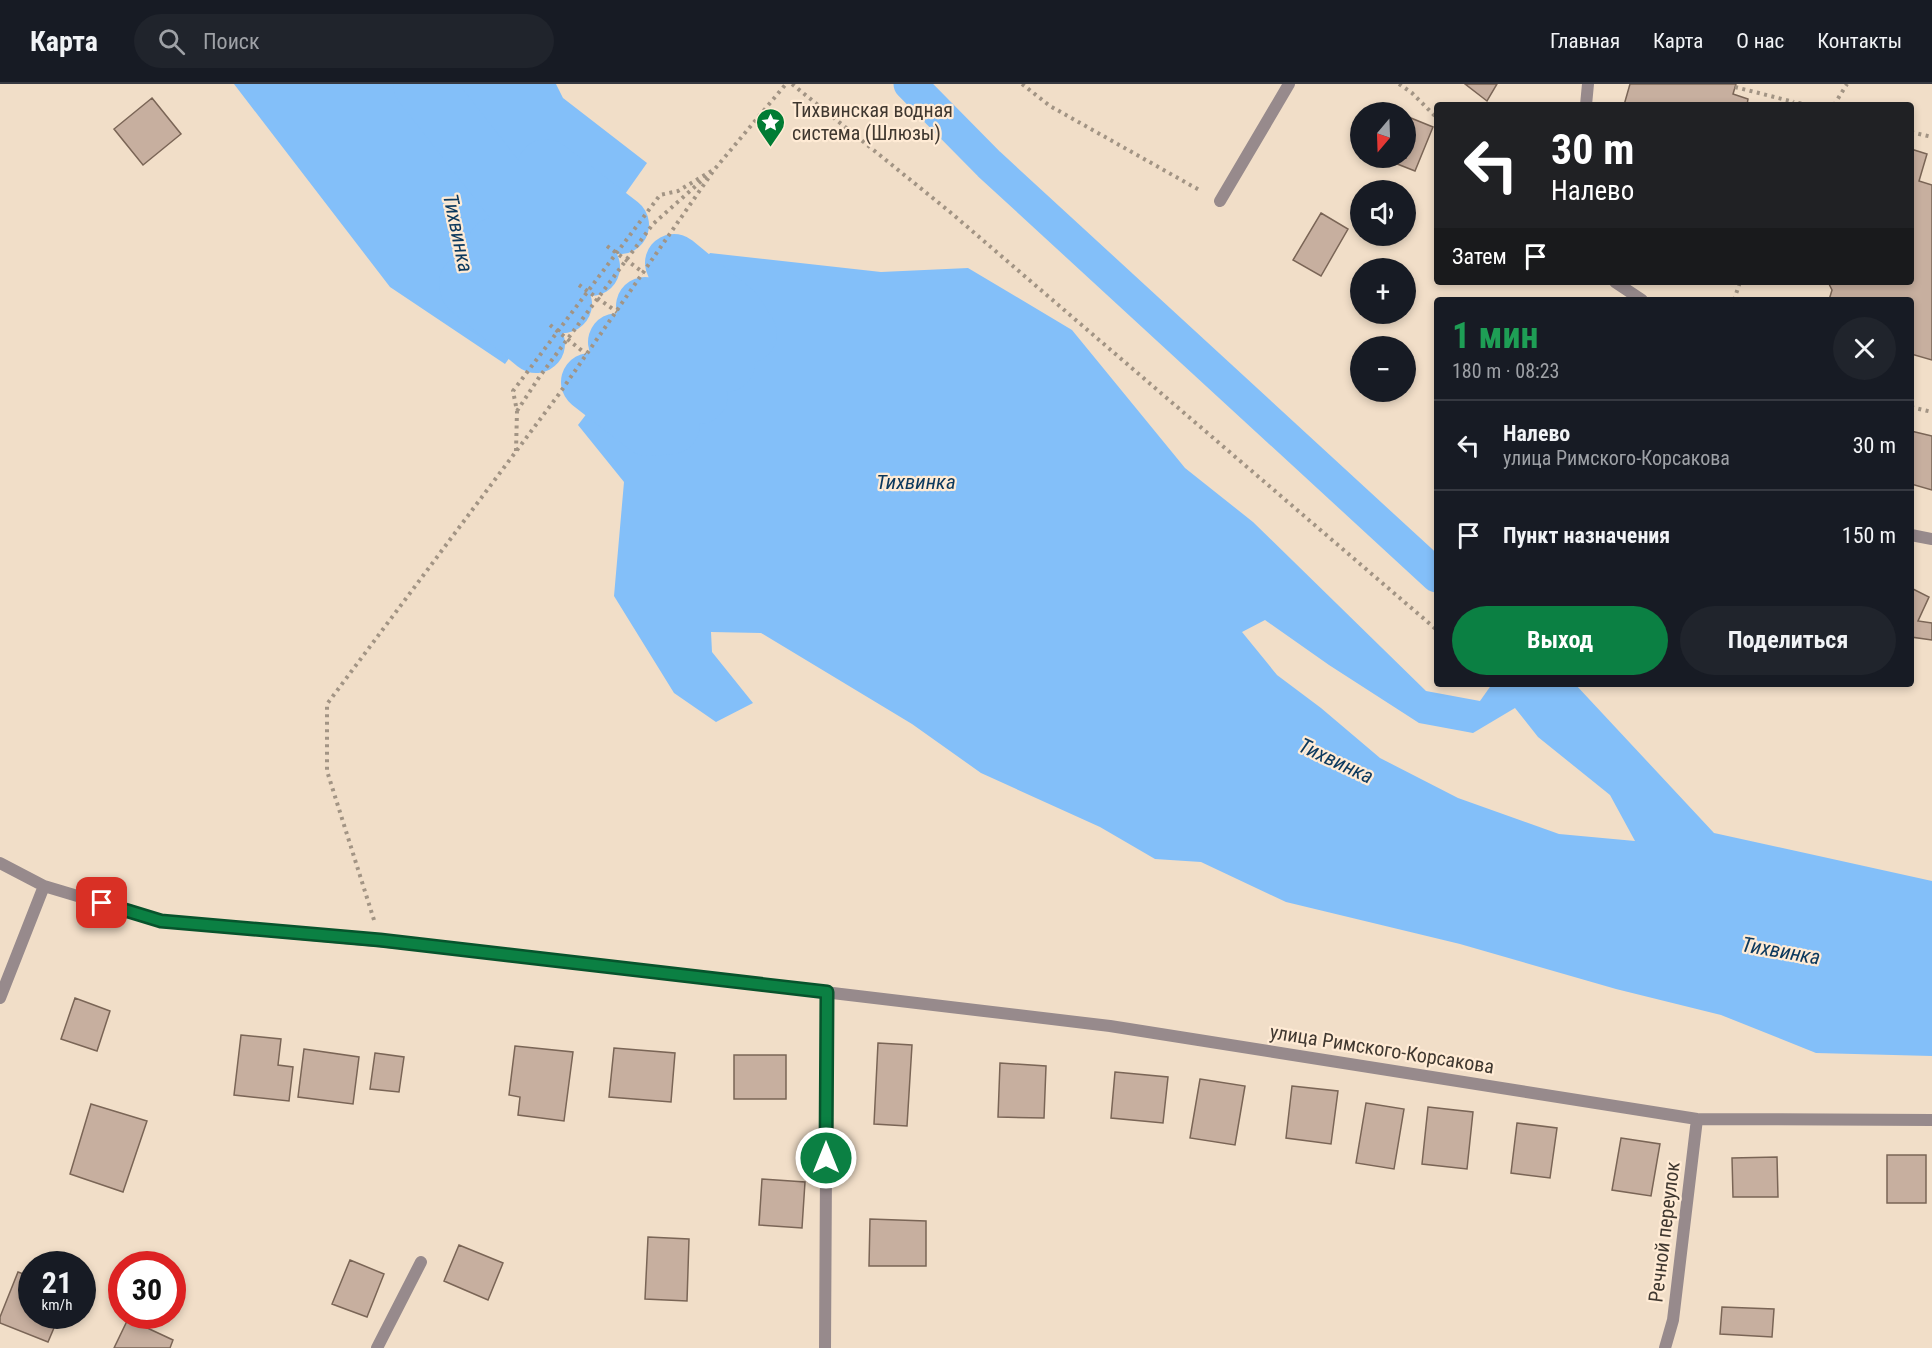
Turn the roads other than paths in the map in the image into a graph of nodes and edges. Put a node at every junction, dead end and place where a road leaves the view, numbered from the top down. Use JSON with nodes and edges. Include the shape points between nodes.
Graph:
{"nodes":[{"id":1,"x":1289,"y":84,"type":"edge"},
{"id":2,"x":1588,"y":84,"type":"edge"},
{"id":3,"x":1586,"y":102,"type":"edge"},
{"id":4,"x":1220,"y":201,"type":"dead end"},
{"id":5,"x":1620,"y":285,"type":"edge"},
{"id":6,"x":1638,"y":297,"type":"edge"},
{"id":7,"x":1914,"y":536,"type":"edge"},
{"id":8,"x":1932,"y":539,"type":"edge"},
{"id":9,"x":0,"y":863,"type":"edge"},
{"id":10,"x":44,"y":885,"type":"junction"},
{"id":11,"x":827,"y":992,"type":"junction"},
{"id":12,"x":0,"y":998,"type":"edge"},
{"id":13,"x":1697,"y":1119,"type":"junction"},
{"id":14,"x":1932,"y":1120,"type":"edge"},
{"id":15,"x":421,"y":1262,"type":"dead end"},
{"id":16,"x":377,"y":1348,"type":"edge"},
{"id":17,"x":825,"y":1348,"type":"edge"},
{"id":18,"x":1665,"y":1348,"type":"edge"}],
"edges":[{"from":1,"to":4,"type":"street"},
{"from":2,"to":3,"type":"street"},
{"from":5,"to":6,"type":"street"},
{"from":7,"to":8,"type":"street"},
{"from":9,"to":10,"type":"street","name":"улица Римского-Корсакова"},
{"from":10,"to":11,"type":"street","name":"улица Римского-Корсакова","via":[[161,921],[380,940]]},
{"from":10,"to":12,"type":"street"},
{"from":11,"to":13,"type":"street","name":"улица Римского-Корсакова","via":[[1110,1026]]},
{"from":11,"to":17,"type":"street"},
{"from":13,"to":14,"type":"street","name":"улица Римского-Корсакова"},
{"from":13,"to":18,"type":"street","name":"Речной переулок","via":[[1673,1320]]},
{"from":15,"to":16,"type":"street"}]}
